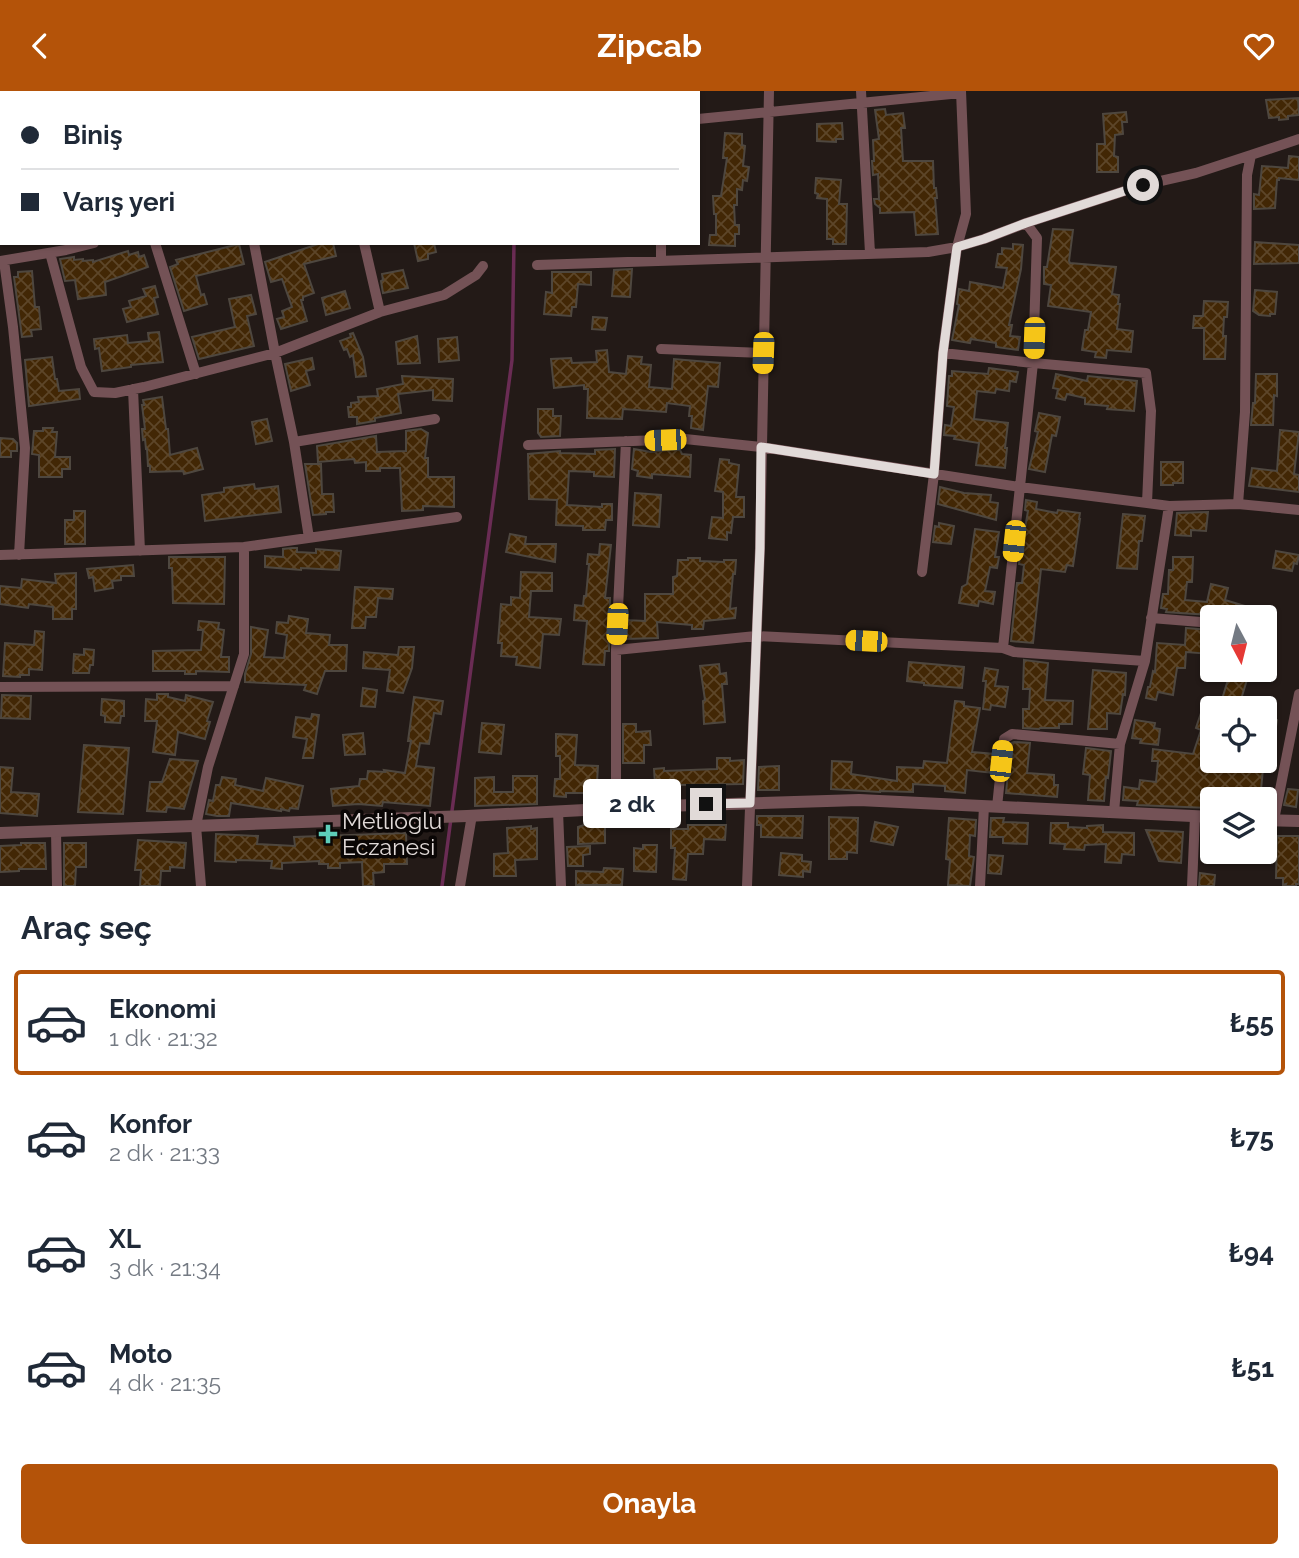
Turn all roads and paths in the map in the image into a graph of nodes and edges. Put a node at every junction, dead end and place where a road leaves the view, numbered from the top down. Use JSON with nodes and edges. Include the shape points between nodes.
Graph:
{"nodes":[{"id":1,"x":769,"y":91,"type":"edge"},
{"id":2,"x":861,"y":91,"type":"edge"},
{"id":3,"x":961,"y":92,"type":"edge"},
{"id":4,"x":861,"y":103,"type":"junction"},
{"id":5,"x":769,"y":112,"type":"junction"},
{"id":6,"x":700,"y":119,"type":"edge"},
{"id":7,"x":1299,"y":139,"type":"edge"},
{"id":8,"x":1251,"y":155,"type":"junction"},
{"id":9,"x":1026,"y":223,"type":"junction"},
{"id":10,"x":84,"y":245,"type":"edge"},
{"id":11,"x":156,"y":245,"type":"edge"},
{"id":12,"x":254,"y":245,"type":"edge"},
{"id":13,"x":364,"y":245,"type":"edge"},
{"id":14,"x":661,"y":245,"type":"edge"},
{"id":15,"x":957,"y":247,"type":"junction"},
{"id":16,"x":50,"y":253,"type":"junction"},
{"id":17,"x":870,"y":253,"type":"junction"},
{"id":18,"x":765,"y":257,"type":"junction"},
{"id":19,"x":661,"y":260,"type":"junction"},
{"id":20,"x":2,"y":261,"type":"edge"},
{"id":21,"x":537,"y":264,"type":"dead end"},
{"id":22,"x":483,"y":266,"type":"dead end"},
{"id":23,"x":380,"y":313,"type":"junction"},
{"id":24,"x":661,"y":349,"type":"dead end"},
{"id":25,"x":275,"y":353,"type":"junction"},
{"id":26,"x":763,"y":353,"type":"junction"},
{"id":27,"x":943,"y":353,"type":"junction"},
{"id":28,"x":1033,"y":363,"type":"junction"},
{"id":29,"x":196,"y":374,"type":"junction"},
{"id":30,"x":133,"y":389,"type":"junction"},
{"id":31,"x":435,"y":419,"type":"dead end"},
{"id":32,"x":626,"y":441,"type":"junction"},
{"id":33,"x":294,"y":442,"type":"junction"},
{"id":34,"x":528,"y":445,"type":"dead end"},
{"id":35,"x":761,"y":447,"type":"junction"},
{"id":36,"x":934,"y":474,"type":"junction"},
{"id":37,"x":1020,"y":487,"type":"junction"},
{"id":38,"x":1147,"y":503,"type":"junction"},
{"id":39,"x":1238,"y":504,"type":"junction"},
{"id":40,"x":1169,"y":506,"type":"junction"},
{"id":41,"x":1299,"y":510,"type":"edge"},
{"id":42,"x":457,"y":517,"type":"dead end"},
{"id":43,"x":309,"y":538,"type":"junction"},
{"id":44,"x":244,"y":547,"type":"junction"},
{"id":45,"x":140,"y":551,"type":"junction"},
{"id":46,"x":0,"y":555,"type":"edge"},
{"id":47,"x":19,"y":555,"type":"junction"},
{"id":48,"x":922,"y":572,"type":"dead end"},
{"id":49,"x":1151,"y":618,"type":"junction"},
{"id":50,"x":1200,"y":623,"type":"edge"},
{"id":51,"x":756,"y":636,"type":"junction"},
{"id":52,"x":1003,"y":648,"type":"junction"},
{"id":53,"x":616,"y":650,"type":"junction"},
{"id":54,"x":1145,"y":661,"type":"junction"},
{"id":55,"x":234,"y":685,"type":"junction"},
{"id":56,"x":0,"y":687,"type":"edge"},
{"id":57,"x":1299,"y":694,"type":"edge"},
{"id":58,"x":1120,"y":744,"type":"junction"},
{"id":59,"x":1277,"y":790,"type":"edge"},
{"id":60,"x":750,"y":803,"type":"junction"},
{"id":61,"x":990,"y":806,"type":"junction"},
{"id":62,"x":616,"y":808,"type":"junction"},
{"id":63,"x":558,"y":811,"type":"junction"},
{"id":64,"x":1114,"y":812,"type":"junction"},
{"id":65,"x":469,"y":815,"type":"junction"},
{"id":66,"x":1195,"y":816,"type":"junction"},
{"id":67,"x":1200,"y":816,"type":"edge"},
{"id":68,"x":1277,"y":820,"type":"edge"},
{"id":69,"x":1299,"y":821,"type":"edge"},
{"id":70,"x":196,"y":826,"type":"junction"},
{"id":71,"x":55,"y":831,"type":"junction"},
{"id":72,"x":0,"y":833,"type":"edge"},
{"id":73,"x":57,"y":886,"type":"edge"},
{"id":74,"x":201,"y":886,"type":"edge"},
{"id":75,"x":460,"y":886,"type":"edge"},
{"id":76,"x":561,"y":886,"type":"edge"},
{"id":77,"x":747,"y":886,"type":"edge"},
{"id":78,"x":980,"y":886,"type":"edge"},
{"id":79,"x":1192,"y":886,"type":"edge"}],
"edges":[{"from":1,"to":5,"type":"street"},
{"from":2,"to":4,"type":"street"},
{"from":3,"to":4,"type":"street"},
{"from":3,"to":15,"type":"street","via":[[965,214]]},
{"from":4,"to":5,"type":"street"},
{"from":4,"to":17,"type":"street"},
{"from":5,"to":6,"type":"street"},
{"from":5,"to":18,"type":"street"},
{"from":7,"to":8,"type":"street"},
{"from":8,"to":9,"type":"street"},
{"from":8,"to":39,"type":"street","via":[[1247,175],[1245,412]]},
{"from":9,"to":15,"type":"street"},
{"from":9,"to":28,"type":"street","via":[[1037,238]]},
{"from":10,"to":16,"type":"street"},
{"from":11,"to":29,"type":"street"},
{"from":12,"to":25,"type":"street"},
{"from":13,"to":23,"type":"street"},
{"from":14,"to":19,"type":"street"},
{"from":15,"to":17,"type":"street"},
{"from":15,"to":27,"type":"street"},
{"from":16,"to":20,"type":"street"},
{"from":16,"to":30,"type":"street","via":[[81,367],[94,392]]},
{"from":17,"to":18,"type":"street"},
{"from":18,"to":19,"type":"street"},
{"from":18,"to":26,"type":"street"},
{"from":19,"to":21,"type":"street"},
{"from":20,"to":47,"type":"street","via":[[25,449]]},
{"from":22,"to":23,"type":"street","via":[[444,295]]},
{"from":23,"to":25,"type":"street"},
{"from":24,"to":26,"type":"street"},
{"from":25,"to":29,"type":"street"},
{"from":25,"to":33,"type":"street"},
{"from":26,"to":35,"type":"street"},
{"from":27,"to":28,"type":"street"},
{"from":27,"to":36,"type":"street"},
{"from":28,"to":37,"type":"street"},
{"from":28,"to":38,"type":"street","via":[[1146,373],[1151,411]]},
{"from":29,"to":30,"type":"street"},
{"from":30,"to":45,"type":"street"},
{"from":31,"to":33,"type":"street"},
{"from":32,"to":34,"type":"street"},
{"from":32,"to":35,"type":"street","via":[[685,439]]},
{"from":32,"to":53,"type":"street"},
{"from":33,"to":43,"type":"street"},
{"from":35,"to":36,"type":"street"},
{"from":35,"to":51,"type":"street"},
{"from":36,"to":37,"type":"street"},
{"from":36,"to":48,"type":"street"},
{"from":37,"to":38,"type":"street"},
{"from":37,"to":52,"type":"street"},
{"from":38,"to":40,"type":"street"},
{"from":39,"to":40,"type":"street"},
{"from":39,"to":41,"type":"street"},
{"from":40,"to":49,"type":"street"},
{"from":42,"to":43,"type":"street"},
{"from":43,"to":44,"type":"street"},
{"from":44,"to":45,"type":"street"},
{"from":44,"to":55,"type":"street","via":[[244,654]]},
{"from":45,"to":47,"type":"street"},
{"from":46,"to":47,"type":"street"},
{"from":49,"to":50,"type":"street"},
{"from":49,"to":54,"type":"street"},
{"from":51,"to":52,"type":"street"},
{"from":51,"to":53,"type":"street"},
{"from":51,"to":60,"type":"street"},
{"from":52,"to":54,"type":"street"},
{"from":53,"to":62,"type":"street"},
{"from":54,"to":58,"type":"street"},
{"from":55,"to":56,"type":"street"},
{"from":55,"to":70,"type":"street","via":[[208,767]]},
{"from":57,"to":59,"type":"street"},
{"from":58,"to":61,"type":"street","via":[[1012,734],[1004,739]]},
{"from":58,"to":64,"type":"street"},
{"from":60,"to":61,"type":"street","via":[[859,800]]},
{"from":60,"to":62,"type":"street"},
{"from":60,"to":77,"type":"street"},
{"from":61,"to":64,"type":"street"},
{"from":61,"to":78,"type":"street"},
{"from":62,"to":63,"type":"street"},
{"from":63,"to":65,"type":"street"},
{"from":63,"to":76,"type":"street"},
{"from":64,"to":66,"type":"street"},
{"from":65,"to":70,"type":"street"},
{"from":65,"to":75,"type":"street"},
{"from":66,"to":67,"type":"street"},
{"from":66,"to":79,"type":"street"},
{"from":68,"to":69,"type":"street"},
{"from":70,"to":71,"type":"street"},
{"from":70,"to":74,"type":"street"},
{"from":71,"to":72,"type":"street"},
{"from":71,"to":73,"type":"street"}]}
